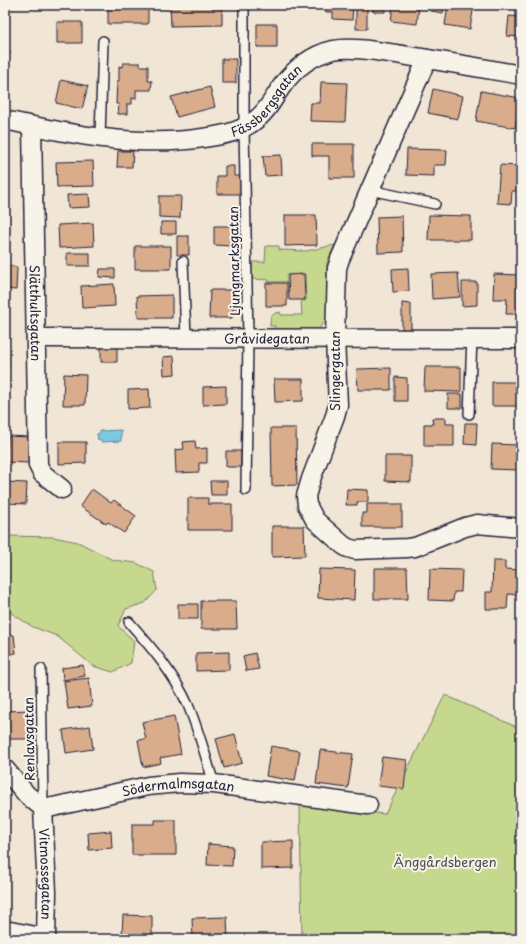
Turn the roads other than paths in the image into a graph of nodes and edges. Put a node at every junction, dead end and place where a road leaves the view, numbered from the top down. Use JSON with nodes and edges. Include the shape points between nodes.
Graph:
{"nodes":[{"id":1,"x":244,"y":5,"type":"edge"},
{"id":2,"x":103,"y":42,"type":"dead end"},
{"id":3,"x":427,"y":59,"type":"junction"},
{"id":4,"x":521,"y":75,"type":"edge"},
{"id":5,"x":5,"y":120,"type":"edge"},
{"id":6,"x":32,"y":126,"type":"junction"},
{"id":7,"x":244,"y":128,"type":"junction"},
{"id":8,"x":100,"y":138,"type":"junction"},
{"id":9,"x":370,"y":190,"type":"junction"},
{"id":10,"x":435,"y":204,"type":"dead end"},
{"id":11,"x":183,"y":261,"type":"dead end"},
{"id":12,"x":36,"y":338,"type":"junction"},
{"id":13,"x":186,"y":338,"type":"junction"},
{"id":14,"x":248,"y":338,"type":"junction"},
{"id":15,"x":472,"y":338,"type":"junction"},
{"id":16,"x":521,"y":338,"type":"edge"},
{"id":17,"x":335,"y":339,"type":"junction"},
{"id":18,"x":469,"y":414,"type":"dead end"},
{"id":19,"x":62,"y":490,"type":"dead end"},
{"id":20,"x":246,"y":490,"type":"dead end"},
{"id":21,"x":521,"y":528,"type":"edge"},
{"id":22,"x":129,"y":622,"type":"dead end"},
{"id":23,"x":41,"y":669,"type":"dead end"},
{"id":24,"x":5,"y":769,"type":"edge"},
{"id":25,"x":214,"y":784,"type":"junction"},
{"id":26,"x":368,"y":805,"type":"dead end"},
{"id":27,"x":43,"y":808,"type":"junction"},
{"id":28,"x":5,"y":930,"type":"edge"},
{"id":29,"x":46,"y":938,"type":"edge"}],
"edges":[{"from":1,"to":7,"type":"lane","name":"Ljungmarksgatan"},
{"from":2,"to":8,"type":"lane"},
{"from":3,"to":4,"type":"street","name":"Fässbergsgatan"},
{"from":3,"to":7,"type":"street","name":"Fässbergsgatan","via":[[344,49],[321,54],[300,66],[282,85],[261,115]]},
{"from":3,"to":9,"type":"street","name":"Slingergatan"},
{"from":5,"to":6,"type":"street","name":"Fässbergsgatan"},
{"from":6,"to":8,"type":"street","name":"Fässbergsgatan"},
{"from":6,"to":12,"type":"street","name":"Slätthultsgatan"},
{"from":7,"to":8,"type":"street","name":"Fässbergsgatan","via":[[218,136],[181,141]]},
{"from":7,"to":14,"type":"lane","name":"Ljungmarksgatan"},
{"from":9,"to":10,"type":"lane"},
{"from":9,"to":17,"type":"street","name":"Slingergatan","via":[[337,268]]},
{"from":11,"to":13,"type":"lane"},
{"from":12,"to":13,"type":"street","name":"Gråvidegatan"},
{"from":12,"to":19,"type":"street","name":"Slätthultsgatan","via":[[38,465],[42,473]]},
{"from":13,"to":14,"type":"street","name":"Gråvidegatan"},
{"from":14,"to":17,"type":"street","name":"Gråvidegatan"},
{"from":14,"to":20,"type":"lane","name":"Ljungmarksgatan"},
{"from":15,"to":16,"type":"street","name":"Gråvidegatan"},
{"from":15,"to":17,"type":"street","name":"Gråvidegatan"},
{"from":15,"to":18,"type":"lane"},
{"from":17,"to":21,"type":"street","name":"Slingergatan","via":[[338,405],[306,496],[306,505],[315,520],[343,545],[355,550],[411,548],[477,524]]},
{"from":22,"to":25,"type":"lane","via":[[167,668],[188,704]]},
{"from":23,"to":27,"type":"lane","name":"Renlavsgatan"},
{"from":24,"to":27,"type":"street","via":[[27,795]]},
{"from":25,"to":26,"type":"street","name":"Södermalmsgatan"},
{"from":25,"to":27,"type":"street","name":"Södermalmsgatan","via":[[179,783],[148,786]]},
{"from":27,"to":29,"type":"street","name":"Vitmossegatan","via":[[47,892]]},
{"from":28,"to":29,"type":"street"}]}
